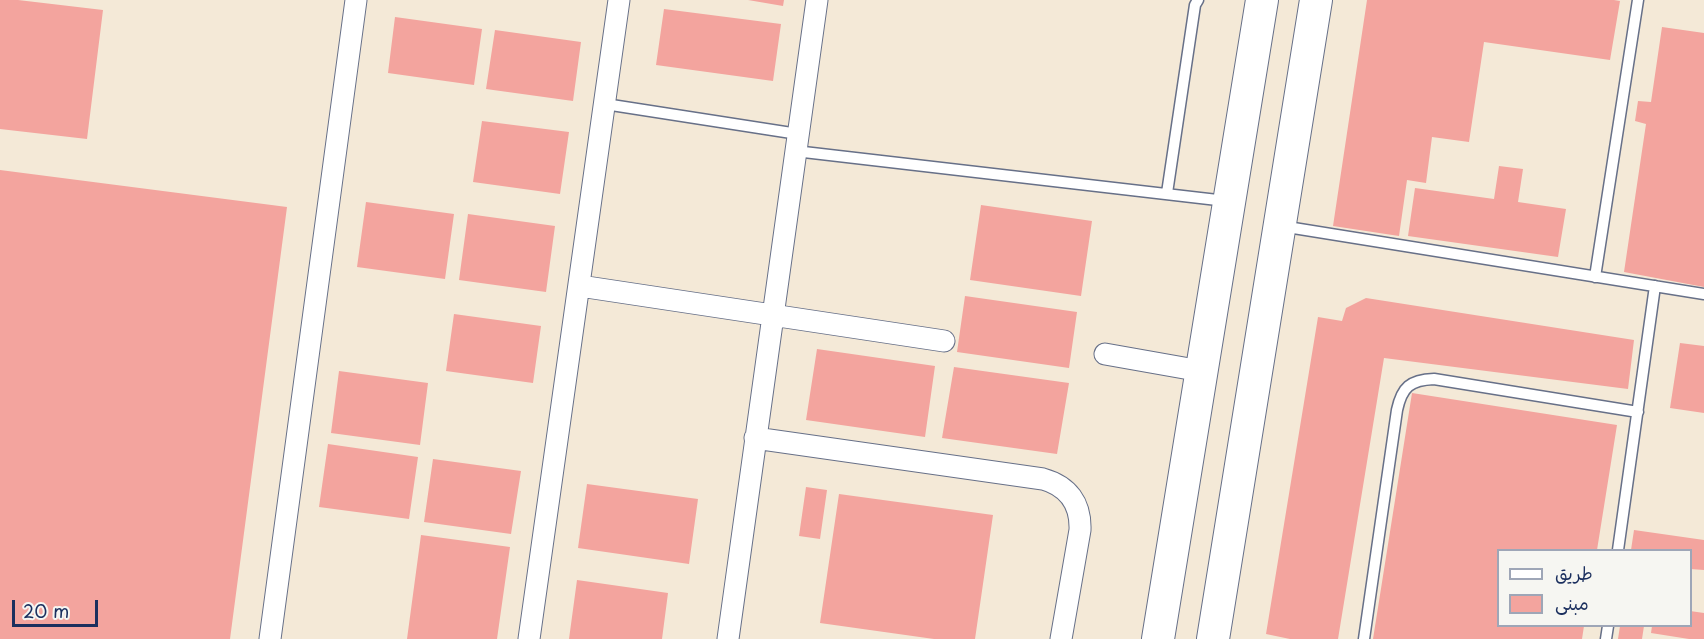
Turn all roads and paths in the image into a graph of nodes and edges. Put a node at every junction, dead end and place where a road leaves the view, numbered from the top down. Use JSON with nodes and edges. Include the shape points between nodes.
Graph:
{"nodes":[{"id":1,"x":356,"y":0,"type":"edge"},
{"id":2,"x":619,"y":0,"type":"edge"},
{"id":3,"x":817,"y":0,"type":"edge"},
{"id":4,"x":1198,"y":0,"type":"edge"},
{"id":5,"x":1262,"y":0,"type":"edge"},
{"id":6,"x":1316,"y":0,"type":"edge"},
{"id":7,"x":1638,"y":0,"type":"edge"},
{"id":8,"x":605,"y":104,"type":"junction"},
{"id":9,"x":796,"y":143,"type":"junction"},
{"id":10,"x":1167,"y":193,"type":"junction"},
{"id":11,"x":1229,"y":201,"type":"junction"},
{"id":12,"x":1280,"y":226,"type":"junction"},
{"id":13,"x":1595,"y":277,"type":"junction"},
{"id":14,"x":580,"y":286,"type":"junction"},
{"id":15,"x":1655,"y":286,"type":"junction"},
{"id":16,"x":1704,"y":294,"type":"edge"},
{"id":17,"x":772,"y":315,"type":"junction"},
{"id":18,"x":944,"y":342,"type":"dead end"},
{"id":19,"x":1105,"y":354,"type":"dead end"},
{"id":20,"x":1201,"y":371,"type":"junction"},
{"id":21,"x":1638,"y":412,"type":"junction"},
{"id":22,"x":755,"y":438,"type":"junction"},
{"id":23,"x":1618,"y":549,"type":"edge"},
{"id":24,"x":270,"y":639,"type":"edge"},
{"id":25,"x":529,"y":639,"type":"edge"},
{"id":26,"x":728,"y":639,"type":"edge"},
{"id":27,"x":1061,"y":639,"type":"edge"},
{"id":28,"x":1158,"y":639,"type":"edge"},
{"id":29,"x":1213,"y":639,"type":"edge"},
{"id":30,"x":1364,"y":639,"type":"edge"}],
"edges":[{"from":1,"to":24,"type":"street"},
{"from":2,"to":8,"type":"street"},
{"from":3,"to":9,"type":"street"},
{"from":4,"to":10,"type":"lane"},
{"from":5,"to":11,"type":"main road"},
{"from":6,"to":12,"type":"main road"},
{"from":7,"to":13,"type":"lane"},
{"from":8,"to":9,"type":"lane"},
{"from":8,"to":14,"type":"street"},
{"from":9,"to":10,"type":"lane"},
{"from":9,"to":17,"type":"street"},
{"from":10,"to":11,"type":"lane"},
{"from":11,"to":20,"type":"main road"},
{"from":12,"to":13,"type":"lane"},
{"from":12,"to":29,"type":"main road"},
{"from":13,"to":15,"type":"lane"},
{"from":14,"to":17,"type":"street"},
{"from":14,"to":25,"type":"street"},
{"from":15,"to":16,"type":"lane"},
{"from":15,"to":21,"type":"lane"},
{"from":17,"to":18,"type":"street"},
{"from":17,"to":22,"type":"street"},
{"from":19,"to":20,"type":"street"},
{"from":20,"to":28,"type":"main road"},
{"from":21,"to":23,"type":"lane"},
{"from":21,"to":30,"type":"lane","via":[[1434,379],[1420,379],[1408,386],[1397,410]]},
{"from":22,"to":26,"type":"street"},
{"from":22,"to":27,"type":"street","via":[[1043,478],[1064,488],[1078,507],[1080,530]]}]}
